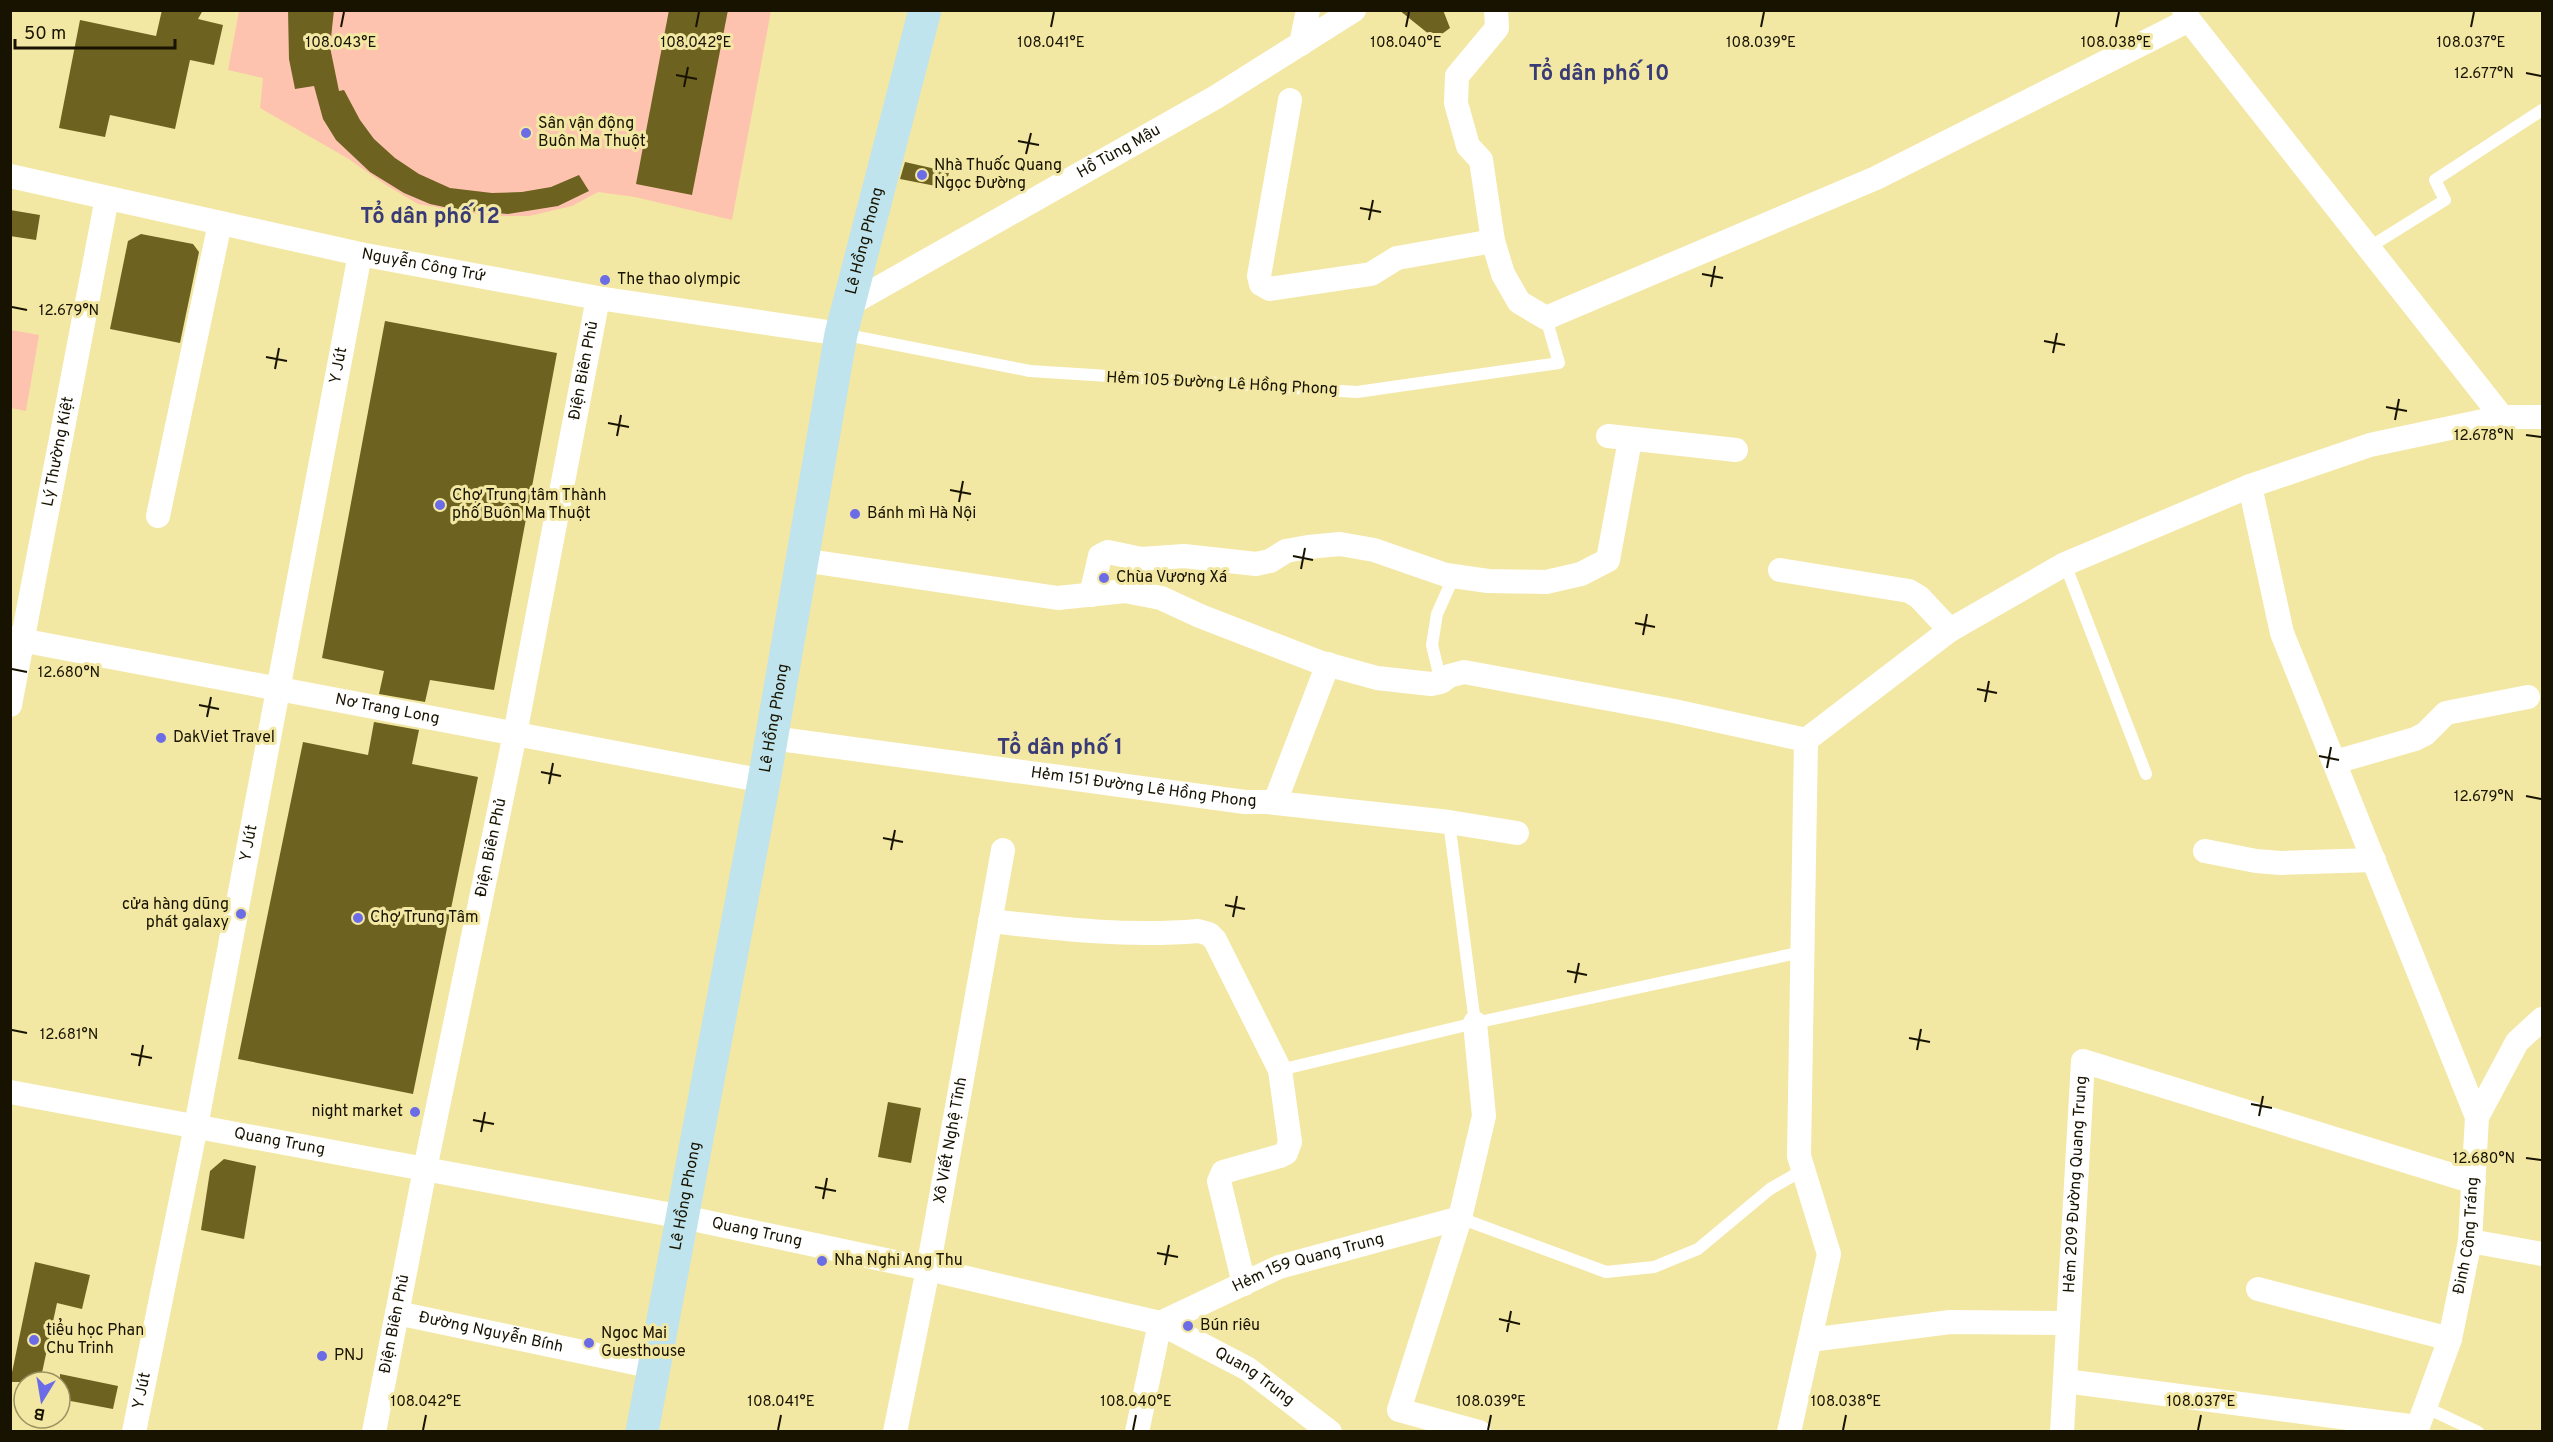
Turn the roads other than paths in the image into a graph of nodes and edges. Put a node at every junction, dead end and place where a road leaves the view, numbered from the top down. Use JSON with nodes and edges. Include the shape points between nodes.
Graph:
{"nodes":[{"id":1,"x":925,"y":10,"type":"edge"},
{"id":2,"x":1308,"y":10,"type":"edge"},
{"id":3,"x":1354,"y":10,"type":"edge"},
{"id":4,"x":1496,"y":10,"type":"edge"},
{"id":5,"x":2187,"y":15,"type":"edge"},
{"id":6,"x":1301,"y":44,"type":"junction"},
{"id":7,"x":1290,"y":100,"type":"dead end"},
{"id":8,"x":2542,"y":110,"type":"edge"},
{"id":9,"x":10,"y":176,"type":"edge"},
{"id":10,"x":106,"y":198,"type":"junction"},
{"id":11,"x":220,"y":223,"type":"junction"},
{"id":12,"x":1493,"y":241,"type":"junction"},
{"id":13,"x":2368,"y":248,"type":"junction"},
{"id":14,"x":360,"y":254,"type":"junction"},
{"id":15,"x":598,"y":298,"type":"junction"},
{"id":16,"x":1546,"y":318,"type":"junction"},
{"id":17,"x":846,"y":319,"type":"junction"},
{"id":18,"x":2502,"y":417,"type":"junction"},
{"id":19,"x":2542,"y":417,"type":"edge"},
{"id":20,"x":1736,"y":450,"type":"dead end"},
{"id":21,"x":2250,"y":486,"type":"junction"},
{"id":22,"x":158,"y":516,"type":"dead end"},
{"id":23,"x":802,"y":560,"type":"junction"},
{"id":24,"x":2065,"y":564,"type":"junction"},
{"id":25,"x":1780,"y":570,"type":"dead end"},
{"id":26,"x":1454,"y":576,"type":"junction"},
{"id":27,"x":1091,"y":595,"type":"junction"},
{"id":28,"x":1950,"y":630,"type":"junction"},
{"id":29,"x":17,"y":639,"type":"edge"},
{"id":30,"x":1328,"y":664,"type":"junction"},
{"id":31,"x":1441,"y":682,"type":"junction"},
{"id":32,"x":279,"y":689,"type":"junction"},
{"id":33,"x":2528,"y":697,"type":"dead end"},
{"id":34,"x":10,"y":705,"type":"edge"},
{"id":35,"x":515,"y":734,"type":"junction"},
{"id":36,"x":772,"y":738,"type":"junction"},
{"id":37,"x":1806,"y":740,"type":"junction"},
{"id":38,"x":2335,"y":762,"type":"junction"},
{"id":39,"x":2146,"y":774,"type":"dead end"},
{"id":40,"x":764,"y":781,"type":"junction"},
{"id":41,"x":1275,"y":802,"type":"junction"},
{"id":42,"x":1449,"y":822,"type":"junction"},
{"id":43,"x":1517,"y":833,"type":"dead end"},
{"id":44,"x":1003,"y":850,"type":"dead end"},
{"id":45,"x":2205,"y":851,"type":"dead end"},
{"id":46,"x":2374,"y":860,"type":"junction"},
{"id":47,"x":990,"y":921,"type":"junction"},
{"id":48,"x":1802,"y":952,"type":"junction"},
{"id":49,"x":2542,"y":1019,"type":"edge"},
{"id":50,"x":1474,"y":1023,"type":"junction"},
{"id":51,"x":1280,"y":1070,"type":"junction"},
{"id":52,"x":10,"y":1092,"type":"edge"},
{"id":53,"x":2478,"y":1117,"type":"junction"},
{"id":54,"x":196,"y":1126,"type":"junction"},
{"id":55,"x":424,"y":1169,"type":"junction"},
{"id":56,"x":1803,"y":1170,"type":"junction"},
{"id":57,"x":2474,"y":1182,"type":"junction"},
{"id":58,"x":683,"y":1217,"type":"junction"},
{"id":59,"x":1460,"y":1218,"type":"junction"},
{"id":60,"x":2470,"y":1241,"type":"junction"},
{"id":61,"x":2542,"y":1254,"type":"edge"},
{"id":62,"x":928,"y":1269,"type":"junction"},
{"id":63,"x":1244,"y":1284,"type":"junction"},
{"id":64,"x":2258,"y":1289,"type":"dead end"},
{"id":65,"x":397,"y":1313,"type":"junction"},
{"id":66,"x":1160,"y":1323,"type":"junction"},
{"id":67,"x":2068,"y":1323,"type":"junction"},
{"id":68,"x":2450,"y":1339,"type":"junction"},
{"id":69,"x":1810,"y":1340,"type":"junction"},
{"id":70,"x":654,"y":1367,"type":"junction"},
{"id":71,"x":2065,"y":1381,"type":"junction"},
{"id":72,"x":2419,"y":1422,"type":"edge"},
{"id":73,"x":134,"y":1431,"type":"edge"},
{"id":74,"x":374,"y":1431,"type":"edge"},
{"id":75,"x":642,"y":1431,"type":"edge"},
{"id":76,"x":895,"y":1431,"type":"edge"},
{"id":77,"x":1137,"y":1431,"type":"edge"},
{"id":78,"x":1330,"y":1431,"type":"edge"},
{"id":79,"x":1479,"y":1431,"type":"edge"},
{"id":80,"x":1789,"y":1431,"type":"edge"},
{"id":81,"x":2061,"y":1431,"type":"edge"},
{"id":82,"x":2478,"y":1431,"type":"edge"}],
"edges":[{"from":1,"to":17,"type":"street","name":"Lê Hồng Phong"},
{"from":2,"to":6,"type":"street"},
{"from":3,"to":6,"type":"street","name":"Hồ Tùng Mậu"},
{"from":4,"to":12,"type":"street","via":[[1497,28],[1457,75],[1456,102],[1468,147],[1481,160]]},
{"from":5,"to":13,"type":"street"},
{"from":5,"to":16,"type":"street","via":[[1876,178]]},
{"from":6,"to":17,"type":"street","name":"Hồ Tùng Mậu"},
{"from":7,"to":12,"type":"street","via":[[1259,276],[1261,284],[1270,289],[1371,274],[1397,258]]},
{"from":8,"to":13,"type":"lane","via":[[2435,180],[2445,200]]},
{"from":9,"to":10,"type":"street","name":"Nguyễn Công Trứ"},
{"from":10,"to":11,"type":"street","name":"Nguyễn Công Trứ"},
{"from":10,"to":29,"type":"street","name":"Lý Thường Kiệt"},
{"from":11,"to":14,"type":"street","name":"Nguyễn Công Trứ"},
{"from":11,"to":22,"type":"street"},
{"from":12,"to":16,"type":"street","via":[[1503,274],[1519,302]]},
{"from":13,"to":18,"type":"street"},
{"from":14,"to":15,"type":"street","name":"Nguyễn Công Trứ"},
{"from":14,"to":32,"type":"street","name":"Y Jút"},
{"from":15,"to":17,"type":"street","name":"Nguyễn Công Trứ"},
{"from":15,"to":35,"type":"street","name":"Điện Biên Phủ"},
{"from":16,"to":17,"type":"lane","name":"Hẻm 105 Đường Lê Hồng Phong","via":[[1559,363],[1357,392],[1030,371]]},
{"from":17,"to":23,"type":"street","name":"Lê Hồng Phong"},
{"from":18,"to":19,"type":"street"},
{"from":18,"to":21,"type":"street","via":[[2370,445]]},
{"from":20,"to":26,"type":"street","via":[[1619,438],[1608,560],[1581,574],[1546,582]]},
{"from":21,"to":24,"type":"street"},
{"from":21,"to":38,"type":"street","via":[[2282,633]]},
{"from":23,"to":27,"type":"street","via":[[1058,598]]},
{"from":23,"to":36,"type":"street","name":"Lê Hồng Phong"},
{"from":24,"to":28,"type":"street"},
{"from":24,"to":39,"type":"lane"},
{"from":25,"to":28,"type":"street","via":[[1909,591]]},
{"from":26,"to":27,"type":"street","via":[[1374,550],[1340,544],[1286,551],[1256,564],[1184,555],[1141,559],[1108,552],[1100,556]]},
{"from":26,"to":31,"type":"lane","via":[[1437,614],[1432,645]]},
{"from":27,"to":30,"type":"street","via":[[1125,591],[1161,598]]},
{"from":28,"to":37,"type":"street"},
{"from":29,"to":32,"type":"street","name":"Nơ Trang Long"},
{"from":29,"to":34,"type":"street","name":"Lý Thường Kiệt"},
{"from":30,"to":31,"type":"street","via":[[1377,678]]},
{"from":30,"to":41,"type":"street"},
{"from":31,"to":37,"type":"street","via":[[1464,672]]},
{"from":32,"to":35,"type":"street","name":"Nơ Trang Long"},
{"from":32,"to":54,"type":"street","name":"Y Jút"},
{"from":33,"to":38,"type":"street","via":[[2446,714],[2425,735]]},
{"from":35,"to":40,"type":"street","name":"Nơ Trang Long"},
{"from":35,"to":55,"type":"street","name":"Điện Biên Phủ"},
{"from":36,"to":40,"type":"street","name":"Lê Hồng Phong"},
{"from":36,"to":41,"type":"street","name":"Hẻm 151 Đường Lê Hồng Phong","via":[[1245,802]]},
{"from":37,"to":48,"type":"street"},
{"from":38,"to":46,"type":"street"},
{"from":40,"to":58,"type":"street","name":"Lê Hồng Phong"},
{"from":41,"to":42,"type":"street","name":"Hẻm 151 Đường Lê Hồng Phong"},
{"from":42,"to":43,"type":"street","name":"Hẻm 151 Đường Lê Hồng Phong"},
{"from":42,"to":50,"type":"lane"},
{"from":44,"to":47,"type":"street","name":"Xô Viết Nghệ Tĩnh"},
{"from":45,"to":46,"type":"street","via":[[2281,863]]},
{"from":46,"to":53,"type":"street"},
{"from":47,"to":51,"type":"street","via":[[1065,930],[1209,934]]},
{"from":47,"to":62,"type":"street","name":"Xô Viết Nghệ Tĩnh"},
{"from":48,"to":50,"type":"lane"},
{"from":48,"to":56,"type":"street","via":[[1799,1156]]},
{"from":49,"to":53,"type":"street","name":"Đinh Công Tráng","via":[[2517,1042]]},
{"from":50,"to":51,"type":"lane"},
{"from":50,"to":59,"type":"street","via":[[1484,1116]]},
{"from":51,"to":63,"type":"street","via":[[1290,1142],[1286,1153],[1222,1172],[1219,1181]]},
{"from":52,"to":54,"type":"street","name":"Quang Trung"},
{"from":53,"to":57,"type":"street","name":"Đinh Công Tráng"},
{"from":54,"to":55,"type":"street","name":"Quang Trung"},
{"from":54,"to":73,"type":"street","name":"Y Jút"},
{"from":55,"to":58,"type":"street","name":"Quang Trung"},
{"from":55,"to":65,"type":"street","name":"Điện Biên Phủ"},
{"from":56,"to":59,"type":"lane","via":[[1770,1189],[1698,1249],[1654,1266],[1606,1272]]},
{"from":56,"to":69,"type":"street","via":[[1829,1254]]},
{"from":57,"to":60,"type":"street","name":"Đinh Công Tráng"},
{"from":57,"to":67,"type":"street","name":"Hẻm 209 Đường Quang Trung","via":[[2083,1061]]},
{"from":58,"to":62,"type":"street","name":"Quang Trung"},
{"from":58,"to":70,"type":"street","name":"Lê Hồng Phong"},
{"from":59,"to":63,"type":"street","name":"Hẻm 159 Quang Trung","via":[[1279,1267]]},
{"from":59,"to":79,"type":"street","via":[[1399,1410]]},
{"from":60,"to":61,"type":"street"},
{"from":60,"to":68,"type":"street","name":"Đinh Công Tráng"},
{"from":62,"to":66,"type":"street","name":"Quang Trung"},
{"from":62,"to":76,"type":"street","name":"Xô Viết Nghệ Tĩnh"},
{"from":63,"to":66,"type":"street","name":"Hẻm 159 Quang Trung"},
{"from":64,"to":68,"type":"street"},
{"from":65,"to":70,"type":"street","name":"Đường Nguyễn Bính"},
{"from":65,"to":74,"type":"street","name":"Điện Biên Phủ"},
{"from":66,"to":77,"type":"street"},
{"from":66,"to":78,"type":"street","name":"Quang Trung","via":[[1248,1369]]},
{"from":67,"to":69,"type":"street","via":[[1950,1323]]},
{"from":67,"to":71,"type":"street","name":"Hẻm 209 Đường Quang Trung"},
{"from":68,"to":72,"type":"street","name":"Đinh Công Tráng"},
{"from":69,"to":80,"type":"street"},
{"from":70,"to":75,"type":"street","name":"Lê Hồng Phong"},
{"from":71,"to":72,"type":"street"},
{"from":71,"to":81,"type":"street","name":"Hẻm 209 Đường Quang Trung"},
{"from":72,"to":82,"type":"lane"}]}
